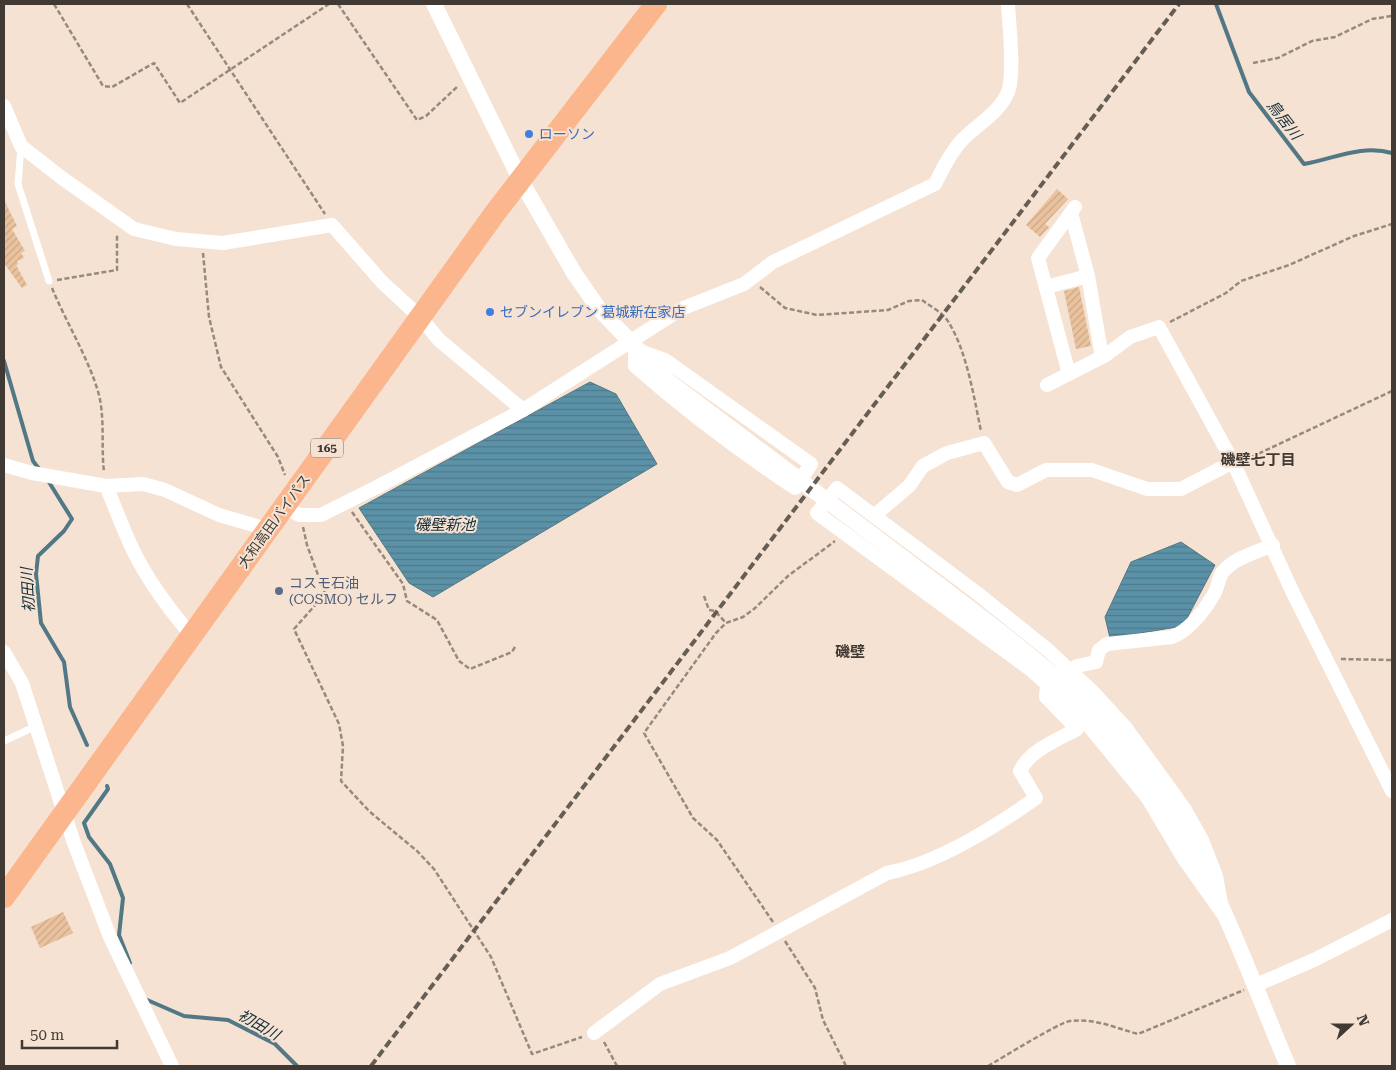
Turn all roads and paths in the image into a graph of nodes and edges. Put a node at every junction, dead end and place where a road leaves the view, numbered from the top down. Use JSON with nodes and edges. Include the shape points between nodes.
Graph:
{"nodes":[{"id":1,"x":54,"y":4,"type":"edge"},
{"id":2,"x":188,"y":4,"type":"edge"},
{"id":3,"x":328,"y":4,"type":"edge"},
{"id":4,"x":338,"y":4,"type":"edge"},
{"id":5,"x":434,"y":4,"type":"edge"},
{"id":6,"x":656,"y":4,"type":"edge"},
{"id":7,"x":1008,"y":4,"type":"edge"},
{"id":8,"x":1392,"y":16,"type":"edge"},
{"id":9,"x":1253,"y":63,"type":"dead end"},
{"id":10,"x":231,"y":70,"type":"junction"},
{"id":11,"x":469,"y":76,"type":"junction"},
{"id":12,"x":4,"y":106,"type":"edge"},
{"id":13,"x":7,"y":123,"type":"edge"},
{"id":14,"x":21,"y":146,"type":"junction"},
{"id":15,"x":521,"y":181,"type":"junction"},
{"id":16,"x":117,"y":215,"type":"junction"},
{"id":17,"x":1392,"y":224,"type":"edge"},
{"id":18,"x":332,"y":225,"type":"junction"},
{"id":19,"x":202,"y":241,"type":"junction"},
{"id":20,"x":1088,"y":276,"type":"junction"},
{"id":21,"x":750,"y":279,"type":"junction"},
{"id":22,"x":49,"y":281,"type":"junction"},
{"id":23,"x":1046,"y":287,"type":"junction"},
{"id":24,"x":421,"y":318,"type":"junction"},
{"id":25,"x":1159,"y":327,"type":"junction"},
{"id":26,"x":632,"y":346,"type":"junction"},
{"id":27,"x":1102,"y":357,"type":"junction"},
{"id":28,"x":1070,"y":374,"type":"junction"},
{"id":29,"x":1046,"y":385,"type":"dead end"},
{"id":30,"x":1392,"y":391,"type":"edge"},
{"id":31,"x":523,"y":410,"type":"junction"},
{"id":32,"x":984,"y":443,"type":"junction"},
{"id":33,"x":1234,"y":463,"type":"junction"},
{"id":34,"x":4,"y":465,"type":"edge"},
{"id":35,"x":106,"y":486,"type":"junction"},
{"id":36,"x":346,"y":502,"type":"junction"},
{"id":37,"x":293,"y":505,"type":"junction"},
{"id":38,"x":875,"y":515,"type":"junction"},
{"id":39,"x":267,"y":529,"type":"junction"},
{"id":40,"x":846,"y":532,"type":"junction"},
{"id":41,"x":1273,"y":546,"type":"junction"},
{"id":42,"x":704,"y":596,"type":"dead end"},
{"id":43,"x":726,"y":623,"type":"junction"},
{"id":44,"x":191,"y":635,"type":"junction"},
{"id":45,"x":516,"y":645,"type":"dead end"},
{"id":46,"x":4,"y":652,"type":"edge"},
{"id":47,"x":1325,"y":659,"type":"junction"},
{"id":48,"x":1392,"y":660,"type":"edge"},
{"id":49,"x":1070,"y":671,"type":"junction"},
{"id":50,"x":1047,"y":684,"type":"junction"},
{"id":51,"x":36,"y":726,"type":"junction"},
{"id":52,"x":4,"y":741,"type":"edge"},
{"id":53,"x":1392,"y":791,"type":"edge"},
{"id":54,"x":63,"y":812,"type":"junction"},
{"id":55,"x":4,"y":897,"type":"edge"},
{"id":56,"x":1223,"y":914,"type":"junction"},
{"id":57,"x":1392,"y":920,"type":"edge"},
{"id":58,"x":779,"y":931,"type":"junction"},
{"id":59,"x":1254,"y":986,"type":"junction"},
{"id":60,"x":594,"y":1033,"type":"junction"},
{"id":61,"x":172,"y":1066,"type":"edge"},
{"id":62,"x":617,"y":1066,"type":"edge"},
{"id":63,"x":846,"y":1066,"type":"edge"},
{"id":64,"x":988,"y":1066,"type":"edge"},
{"id":65,"x":1288,"y":1066,"type":"edge"}],
"edges":[{"from":1,"to":10,"type":"path","via":[[103,86],[112,87],[154,63],[180,103]]},
{"from":2,"to":10,"type":"path"},
{"from":3,"to":10,"type":"path"},
{"from":4,"to":11,"type":"path","via":[[418,120]]},
{"from":5,"to":11,"type":"street"},
{"from":6,"to":15,"type":"highway","name":"大和高田バイパス","number":"165"},
{"from":7,"to":21,"type":"street","via":[[1011,76],[1008,92],[995,110],[963,140],[935,184],[773,262]]},
{"from":8,"to":9,"type":"path","via":[[1372,19],[1335,37],[1312,41],[1278,58]]},
{"from":10,"to":18,"type":"path"},
{"from":11,"to":15,"type":"street"},
{"from":12,"to":13,"type":"street"},
{"from":13,"to":14,"type":"street"},
{"from":14,"to":16,"type":"street"},
{"from":14,"to":22,"type":"lane","via":[[18,184]]},
{"from":15,"to":24,"type":"highway","name":"大和高田バイパス","number":"165"},
{"from":15,"to":26,"type":"street","via":[[574,273],[599,309]]},
{"from":16,"to":19,"type":"street","via":[[134,229],[176,239]]},
{"from":16,"to":22,"type":"path","via":[[117,270]]},
{"from":17,"to":25,"type":"path","via":[[1241,281],[1226,293]]},
{"from":18,"to":19,"type":"street","via":[[223,243]]},
{"from":18,"to":24,"type":"street","via":[[382,282]]},
{"from":19,"to":37,"type":"path","via":[[209,317],[221,367],[278,457]]},
{"from":20,"to":23,"type":"street"},
{"from":20,"to":23,"type":"street","via":[[1073,210],[1038,258]]},
{"from":20,"to":27,"type":"street"},
{"from":21,"to":26,"type":"street","via":[[681,309]]},
{"from":21,"to":32,"type":"path","via":[[786,308],[818,315],[888,310],[909,301],[922,300],[946,318],[958,343]]},
{"from":22,"to":35,"type":"path","via":[[98,394]]},
{"from":23,"to":28,"type":"street"},
{"from":24,"to":31,"type":"street","via":[[440,340]]},
{"from":24,"to":37,"type":"highway","name":"大和高田バイパス","number":"165"},
{"from":25,"to":27,"type":"street","via":[[1130,337]]},
{"from":25,"to":33,"type":"street"},
{"from":26,"to":26,"type":"street","via":[[665,360],[811,464],[795,488],[733,447],[634,366]]},
{"from":26,"to":31,"type":"street"},
{"from":26,"to":56,"type":"street","via":[[669,382],[1039,660],[1116,735],[1144,770],[1180,827]]},
{"from":27,"to":28,"type":"street"},
{"from":28,"to":29,"type":"street"},
{"from":30,"to":33,"type":"path"},
{"from":31,"to":36,"type":"street"},
{"from":32,"to":33,"type":"street","via":[[1008,482],[1017,485],[1046,470],[1092,470],[1147,489],[1181,489]]},
{"from":32,"to":38,"type":"street","via":[[947,453],[923,466],[908,486]]},
{"from":33,"to":41,"type":"street"},
{"from":34,"to":35,"type":"street"},
{"from":35,"to":39,"type":"street","via":[[142,484],[165,490],[219,516]]},
{"from":35,"to":44,"type":"street","via":[[133,550],[167,607]]},
{"from":36,"to":37,"type":"street","via":[[321,515]]},
{"from":36,"to":45,"type":"path","via":[[403,584],[407,601],[437,620],[459,661],[470,669],[512,652]]},
{"from":37,"to":39,"type":"highway","name":"大和高田バイパス","number":"165"},
{"from":37,"to":60,"type":"path","via":[[325,594],[294,629],[339,724],[341,781],[370,812],[418,851],[434,869],[491,957],[532,1054]]},
{"from":38,"to":40,"type":"street","via":[[837,488],[817,514]]},
{"from":38,"to":49,"type":"street","via":[[977,593]]},
{"from":39,"to":44,"type":"highway","name":"大和高田バイパス","number":"165"},
{"from":40,"to":43,"type":"path","via":[[788,576],[754,609]]},
{"from":40,"to":50,"type":"street"},
{"from":41,"to":47,"type":"street"},
{"from":41,"to":49,"type":"street","via":[[1235,562],[1222,573],[1214,594],[1181,634],[1107,644],[1099,650],[1096,662]]},
{"from":42,"to":43,"type":"path","via":[[709,610]]},
{"from":43,"to":58,"type":"path","via":[[644,734],[693,818],[717,840]]},
{"from":44,"to":54,"type":"highway","name":"大和高田バイパス","number":"165"},
{"from":46,"to":51,"type":"street","via":[[22,683]]},
{"from":47,"to":48,"type":"path"},
{"from":47,"to":53,"type":"street"},
{"from":49,"to":56,"type":"street","via":[[1126,728],[1184,808],[1202,840],[1216,876]]},
{"from":50,"to":56,"type":"street","via":[[1097,734],[1147,797],[1184,859]]},
{"from":50,"to":58,"type":"street","via":[[1046,697],[1076,729],[1024,762],[1020,771],[1036,798],[1009,817],[947,851],[905,870],[887,872]]},
{"from":51,"to":52,"type":"lane"},
{"from":51,"to":54,"type":"street"},
{"from":54,"to":55,"type":"highway","name":"大和高田バイパス","number":"165"},
{"from":54,"to":61,"type":"street","via":[[110,937]]},
{"from":56,"to":59,"type":"street"},
{"from":57,"to":59,"type":"street"},
{"from":58,"to":60,"type":"street","via":[[730,958],[660,984]]},
{"from":58,"to":63,"type":"path","via":[[815,988],[823,1020]]},
{"from":59,"to":64,"type":"path","via":[[1138,1034],[1111,1024],[1069,1021]]},
{"from":59,"to":65,"type":"street"},
{"from":60,"to":62,"type":"path","via":[[607,1045]]}]}
